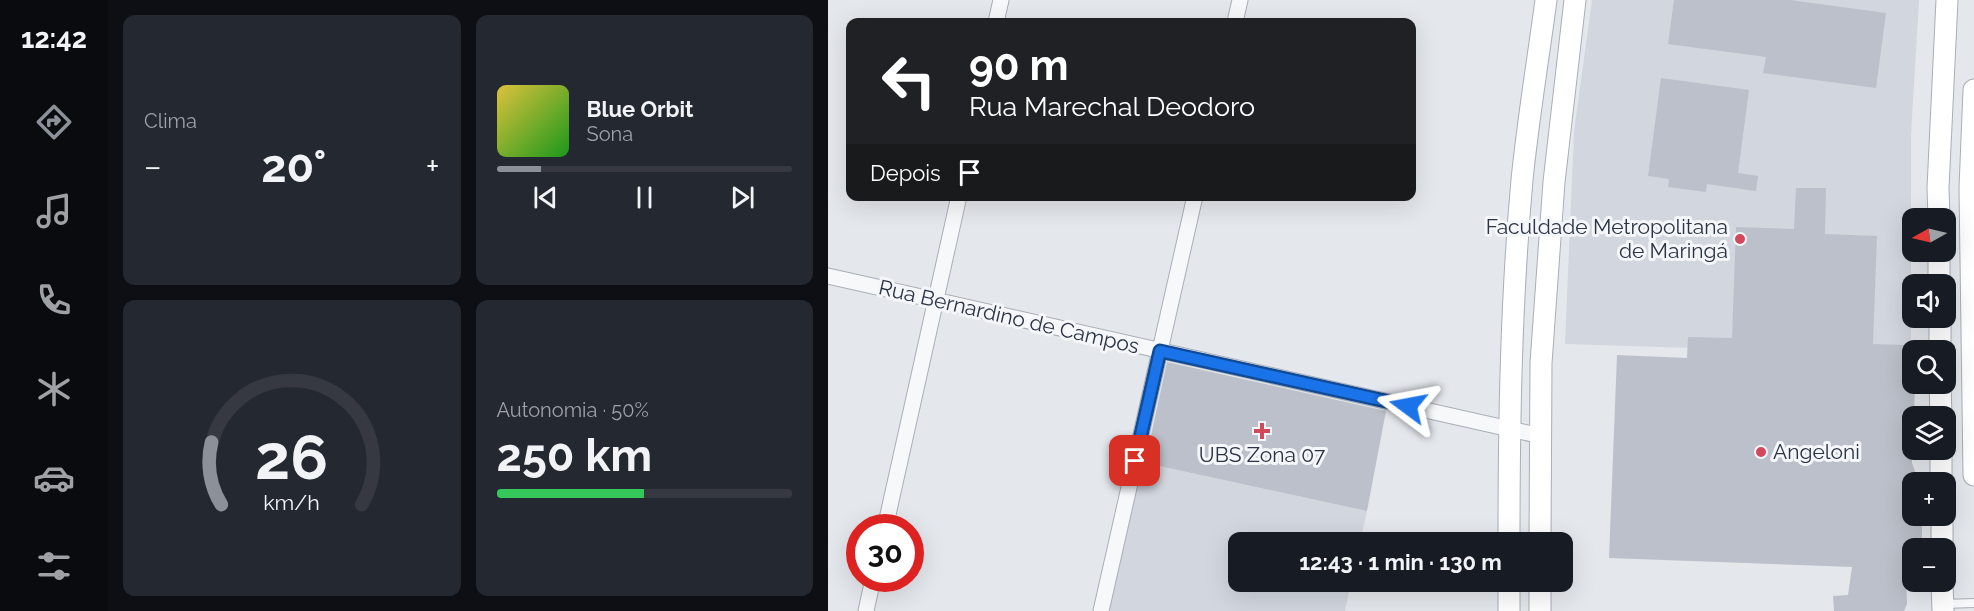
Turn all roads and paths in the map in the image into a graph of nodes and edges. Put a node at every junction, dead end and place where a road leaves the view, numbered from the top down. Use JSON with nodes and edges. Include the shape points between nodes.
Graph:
{"nodes":[{"id":1,"x":1001,"y":0,"type":"edge"},
{"id":2,"x":1240,"y":0,"type":"edge"},
{"id":3,"x":1546,"y":0,"type":"edge"},
{"id":4,"x":1575,"y":0,"type":"edge"},
{"id":5,"x":1947,"y":0,"type":"edge"},
{"id":6,"x":997,"y":18,"type":"edge"},
{"id":7,"x":1236,"y":18,"type":"edge"},
{"id":8,"x":1974,"y":90,"type":"edge"},
{"id":9,"x":1522,"y":178,"type":"junction"},
{"id":10,"x":1554,"y":182,"type":"junction"},
{"id":11,"x":957,"y":201,"type":"edge"},
{"id":12,"x":1194,"y":201,"type":"edge"},
{"id":13,"x":1939,"y":208,"type":"edge"},
{"id":14,"x":828,"y":276,"type":"edge"},
{"id":15,"x":936,"y":300,"type":"junction"},
{"id":16,"x":1160,"y":351,"type":"junction"},
{"id":17,"x":1509,"y":429,"type":"junction"},
{"id":18,"x":1541,"y":436,"type":"junction"},
{"id":19,"x":1974,"y":475,"type":"edge"},
{"id":20,"x":888,"y":514,"type":"edge"},
{"id":21,"x":1509,"y":532,"type":"edge"},
{"id":22,"x":1540,"y":532,"type":"edge"},
{"id":23,"x":870,"y":592,"type":"edge"},
{"id":24,"x":1509,"y":592,"type":"edge"},
{"id":25,"x":1540,"y":592,"type":"edge"},
{"id":26,"x":1942,"y":592,"type":"edge"},
{"id":27,"x":1974,"y":603,"type":"edge"},
{"id":28,"x":1943,"y":608,"type":"edge"},
{"id":29,"x":866,"y":611,"type":"edge"},
{"id":30,"x":1101,"y":611,"type":"edge"},
{"id":31,"x":1509,"y":611,"type":"edge"},
{"id":32,"x":1540,"y":611,"type":"edge"}],
"edges":[{"from":1,"to":6,"type":"street"},
{"from":2,"to":7,"type":"street"},
{"from":3,"to":9,"type":"main road"},
{"from":4,"to":10,"type":"main road"},
{"from":5,"to":13,"type":"main road"},
{"from":8,"to":19,"type":"main road","via":[[1970,188]]},
{"from":9,"to":10,"type":"main road"},
{"from":9,"to":17,"type":"main road"},
{"from":10,"to":18,"type":"main road","via":[[1541,363]]},
{"from":11,"to":15,"type":"street"},
{"from":12,"to":16,"type":"street"},
{"from":14,"to":15,"type":"street","name":"Rua Bernardino de Campos"},
{"from":15,"to":16,"type":"street","name":"Rua Bernardino de Campos"},
{"from":15,"to":20,"type":"street"},
{"from":16,"to":17,"type":"street","name":"Rua Bernardino de Campos"},
{"from":16,"to":30,"type":"street"},
{"from":17,"to":18,"type":"street","name":"Rua Bernardino de Campos"},
{"from":17,"to":21,"type":"main road"},
{"from":18,"to":22,"type":"main road"},
{"from":23,"to":29,"type":"street"},
{"from":24,"to":31,"type":"main road"},
{"from":25,"to":32,"type":"main road"},
{"from":26,"to":28,"type":"main road"},
{"from":27,"to":28,"type":"lane"}]}
